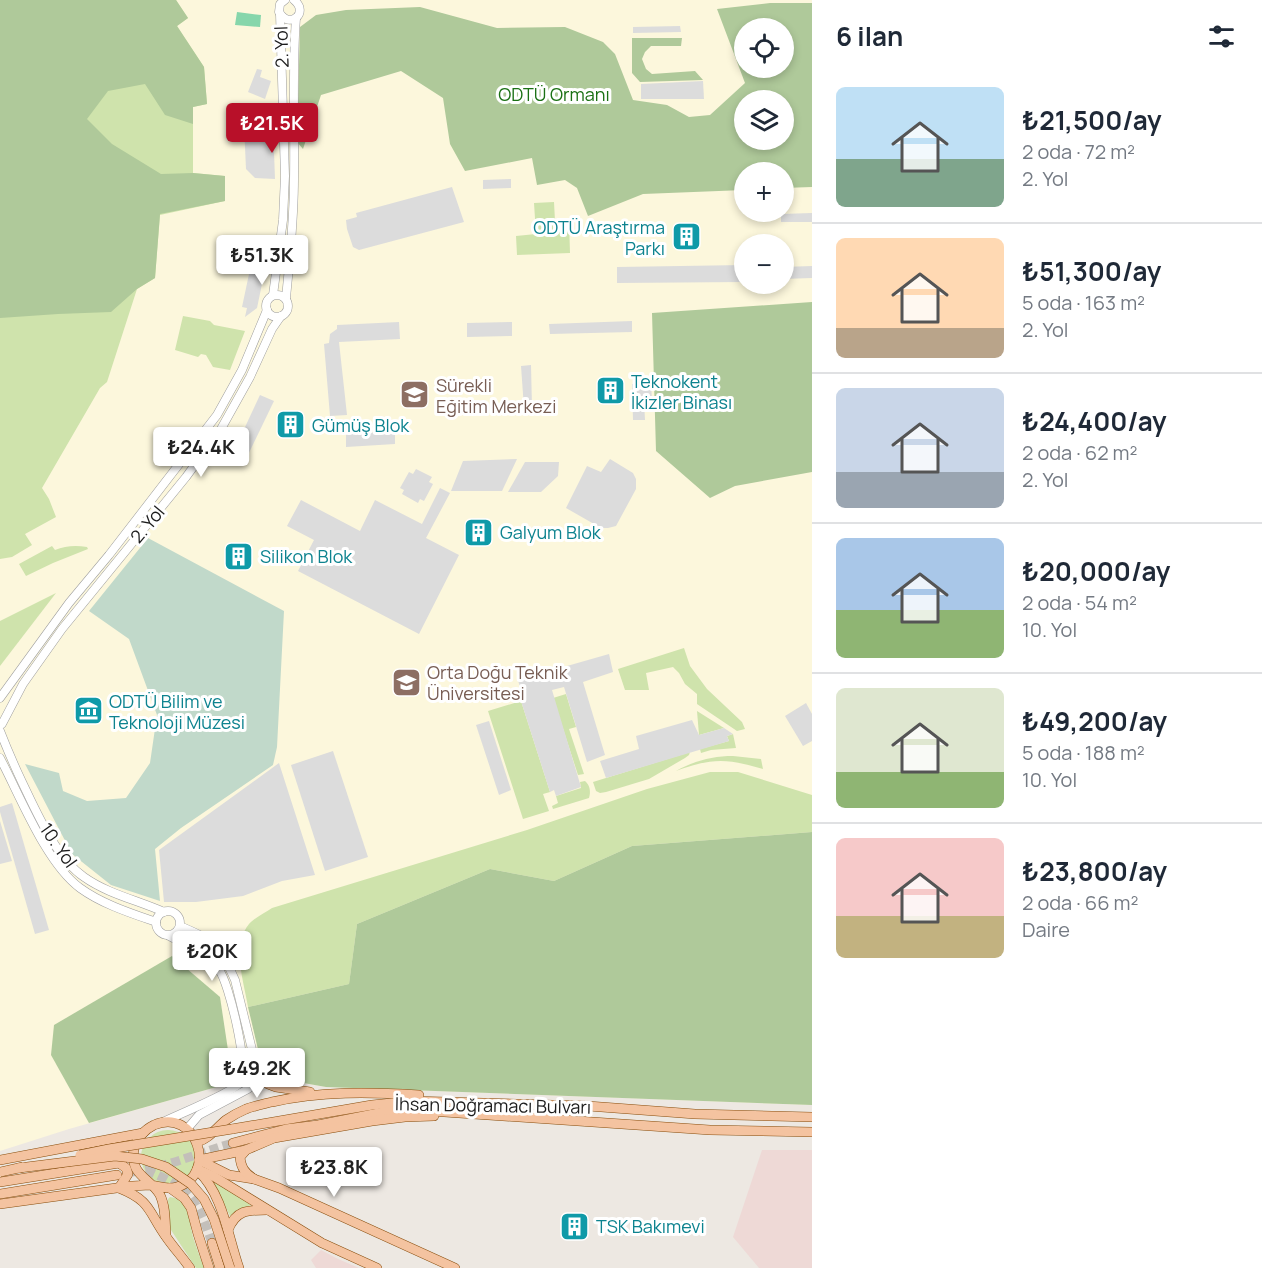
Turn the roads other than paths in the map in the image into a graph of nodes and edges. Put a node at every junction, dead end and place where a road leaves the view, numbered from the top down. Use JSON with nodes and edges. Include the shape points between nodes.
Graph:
{"nodes":[{"id":1,"x":275,"y":0,"type":"edge"},
{"id":2,"x":285,"y":0,"type":"edge"},
{"id":3,"x":294,"y":0,"type":"edge"},
{"id":4,"x":279,"y":12,"type":"junction"},
{"id":5,"x":296,"y":18,"type":"junction"},
{"id":6,"x":273,"y":295,"type":"junction"},
{"id":7,"x":286,"y":298,"type":"junction"},
{"id":8,"x":267,"y":310,"type":"junction"},
{"id":9,"x":281,"y":316,"type":"junction"},
{"id":10,"x":175,"y":471,"type":"junction"},
{"id":11,"x":186,"y":477,"type":"junction"},
{"id":12,"x":0,"y":698,"type":"edge"},
{"id":13,"x":0,"y":727,"type":"edge"},
{"id":14,"x":0,"y":758,"type":"edge"},
{"id":15,"x":164,"y":912,"type":"junction"},
{"id":16,"x":156,"y":922,"type":"junction"},
{"id":17,"x":180,"y":926,"type":"junction"},
{"id":18,"x":169,"y":936,"type":"junction"},
{"id":19,"x":248,"y":1036,"type":"junction"},
{"id":20,"x":239,"y":1039,"type":"junction"},
{"id":21,"x":254,"y":1060,"type":"junction"},
{"id":22,"x":243,"y":1064,"type":"junction"},
{"id":23,"x":258,"y":1074,"type":"junction"},
{"id":24,"x":324,"y":1094,"type":"junction"},
{"id":25,"x":517,"y":1103,"type":"junction"},
{"id":26,"x":505,"y":1115,"type":"junction"},
{"id":27,"x":812,"y":1117,"type":"edge"},
{"id":28,"x":159,"y":1123,"type":"junction"},
{"id":29,"x":187,"y":1129,"type":"junction"},
{"id":30,"x":143,"y":1132,"type":"junction"},
{"id":31,"x":812,"y":1132,"type":"edge"},
{"id":32,"x":197,"y":1142,"type":"junction"},
{"id":33,"x":233,"y":1143,"type":"tunnel mouth"},
{"id":34,"x":135,"y":1149,"type":"junction"},
{"id":35,"x":246,"y":1150,"type":"junction"},
{"id":36,"x":0,"y":1160,"type":"edge"},
{"id":37,"x":119,"y":1163,"type":"junction"},
{"id":38,"x":198,"y":1165,"type":"junction"},
{"id":39,"x":19,"y":1168,"type":"junction"},
{"id":40,"x":0,"y":1172,"type":"edge"},
{"id":41,"x":117,"y":1174,"type":"dead end"},
{"id":42,"x":254,"y":1179,"type":"junction"},
{"id":43,"x":0,"y":1182,"type":"edge"},
{"id":44,"x":152,"y":1185,"type":"junction"},
{"id":45,"x":119,"y":1188,"type":"junction"},
{"id":46,"x":171,"y":1188,"type":"junction"},
{"id":47,"x":0,"y":1194,"type":"edge"},
{"id":48,"x":215,"y":1195,"type":"junction"},
{"id":49,"x":0,"y":1204,"type":"edge"},
{"id":50,"x":191,"y":1208,"type":"junction"},
{"id":51,"x":267,"y":1210,"type":"junction"},
{"id":52,"x":228,"y":1230,"type":"junction"},
{"id":53,"x":166,"y":1236,"type":"junction"},
{"id":54,"x":212,"y":1243,"type":"tunnel mouth"},
{"id":55,"x":190,"y":1268,"type":"edge"},
{"id":56,"x":209,"y":1268,"type":"edge"},
{"id":57,"x":220,"y":1268,"type":"edge"},
{"id":58,"x":230,"y":1268,"type":"edge"},
{"id":59,"x":239,"y":1268,"type":"edge"},
{"id":60,"x":377,"y":1268,"type":"edge"},
{"id":61,"x":455,"y":1268,"type":"edge"}],
"edges":[{"from":1,"to":4,"type":"street","name":"2. Yol"},
{"from":2,"to":4,"type":"street","name":"2. Yol"},
{"from":3,"to":5,"type":"street","name":"2. Yol","via":[[300,8]]},
{"from":4,"to":5,"type":"street","name":"2. Yol","via":[[287,20]]},
{"from":4,"to":6,"type":"street","name":"2. Yol","via":[[285,176]]},
{"from":5,"to":7,"type":"street","name":"2. Yol","via":[[293,231]]},
{"from":6,"to":7,"type":"street"},
{"from":6,"to":8,"type":"street","name":"2. Yol","via":[[267,300]]},
{"from":7,"to":9,"type":"street","name":"2. Yol","via":[[288,309]]},
{"from":8,"to":9,"type":"street","via":[[274,317]]},
{"from":8,"to":10,"type":"street","name":"2. Yol","via":[[217,416]]},
{"from":9,"to":11,"type":"street","name":"2. Yol","via":[[221,429]]},
{"from":10,"to":11,"type":"street"},
{"from":10,"to":12,"type":"street","name":"2. Yol","via":[[71,600]]},
{"from":11,"to":13,"type":"street","name":"2. Yol","via":[[62,629],[23,684]]},
{"from":13,"to":15,"type":"street","name":"10. Yol","via":[[38,814],[67,861],[84,877],[114,894]]},
{"from":14,"to":16,"type":"street","name":"10. Yol","via":[[43,842],[69,878],[116,908]]},
{"from":15,"to":16,"type":"street"},
{"from":15,"to":17,"type":"street","name":"10. Yol","via":[[176,914]]},
{"from":16,"to":18,"type":"street","name":"10. Yol","via":[[160,933]]},
{"from":17,"to":18,"type":"street"},
{"from":17,"to":19,"type":"street","name":"10. Yol","via":[[207,939],[230,969]]},
{"from":18,"to":20,"type":"street","name":"10. Yol","via":[[203,954],[221,972]]},
{"from":19,"to":20,"type":"street"},
{"from":19,"to":21,"type":"street","name":"10. Yol"},
{"from":20,"to":22,"type":"street","name":"10. Yol"},
{"from":21,"to":22,"type":"street"},
{"from":21,"to":23,"type":"street","name":"10. Yol"},
{"from":22,"to":28,"type":"street","via":[[243,1077],[236,1087]]},
{"from":23,"to":24,"type":"main road","via":[[276,1087]]},
{"from":23,"to":29,"type":"street","via":[[248,1089],[199,1115]]},
{"from":24,"to":25,"type":"main road","via":[[390,1093]]},
{"from":24,"to":32,"type":"main road","via":[[248,1108]]},
{"from":25,"to":27,"type":"main road","name":"İhsan Doğramacı Bulvarı"},
{"from":25,"to":39,"type":"main road","name":"İhsan Doğramacı Bulvarı","bridge":true,"via":[[389,1102]]},
{"from":26,"to":31,"type":"main road","name":"İhsan Doğramacı Bulvarı","via":[[710,1130]]},
{"from":26,"to":33,"type":"main road","name":"İhsan Doğramacı Bulvarı","via":[[389,1111],[286,1129]]},
{"from":26,"to":35,"type":"main road","via":[[405,1117],[274,1138]]},
{"from":28,"to":29,"type":"main road","via":[[174,1123]]},
{"from":28,"to":30,"type":"main road"},
{"from":29,"to":32,"type":"main road"},
{"from":30,"to":34,"type":"main road"},
{"from":30,"to":36,"type":"main road"},
{"from":32,"to":38,"type":"main road"},
{"from":34,"to":37,"type":"main road"},
{"from":34,"to":44,"type":"main road","via":[[136,1167]]},
{"from":35,"to":38,"type":"main road"},
{"from":35,"to":42,"type":"main road","via":[[240,1157],[241,1166]]},
{"from":37,"to":43,"type":"main road"},
{"from":37,"to":45,"type":"main road","via":[[128,1174]]},
{"from":38,"to":42,"type":"main road"},
{"from":38,"to":46,"type":"main road","via":[[188,1181]]},
{"from":38,"to":48,"type":"main road"},
{"from":38,"to":51,"type":"main road"},
{"from":39,"to":40,"type":"main road","name":"İhsan Doğramacı Bulvarı","bridge":true},
{"from":39,"to":58,"type":"main road","bridge":true,"via":[[115,1156],[166,1167],[191,1184],[204,1199]]},
{"from":41,"to":47,"type":"main road"},
{"from":42,"to":61,"type":"main road"},
{"from":44,"to":45,"type":"main road"},
{"from":44,"to":46,"type":"main road"},
{"from":44,"to":53,"type":"main road","via":[[164,1207]]},
{"from":45,"to":49,"type":"main road"},
{"from":45,"to":53,"type":"main road","via":[[145,1203]]},
{"from":46,"to":50,"type":"main road"},
{"from":48,"to":50,"type":"main road","via":[[200,1195]]},
{"from":48,"to":52,"type":"main road"},
{"from":50,"to":56,"type":"main road"},
{"from":51,"to":52,"type":"main road","via":[[239,1214]]},
{"from":51,"to":60,"type":"main road","via":[[322,1244]]},
{"from":52,"to":59,"type":"main road"},
{"from":53,"to":55,"type":"main road"},
{"from":54,"to":57,"type":"main road"}]}
